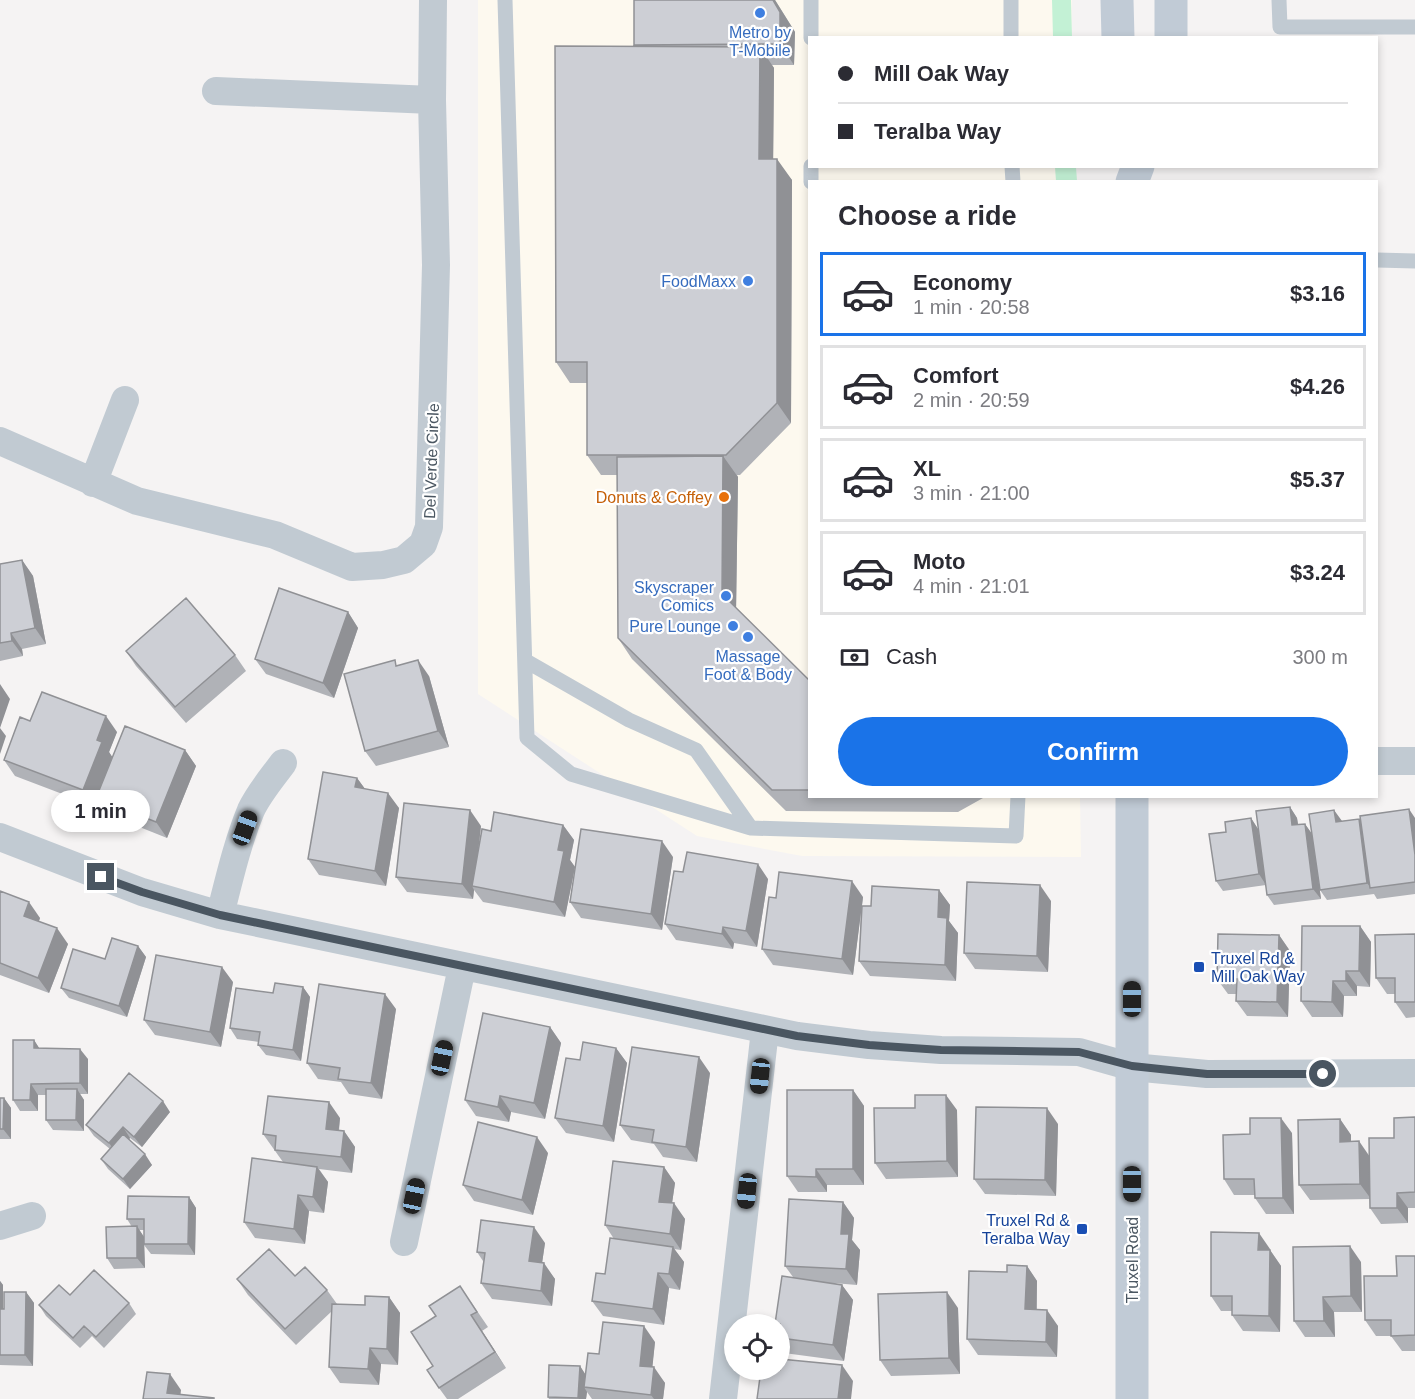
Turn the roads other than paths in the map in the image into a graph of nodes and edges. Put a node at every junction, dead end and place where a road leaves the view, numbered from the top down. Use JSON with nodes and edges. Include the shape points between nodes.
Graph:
{"nodes":[{"id":1,"x":433,"y":0,"type":"edge"},
{"id":2,"x":505,"y":0,"type":"edge"},
{"id":3,"x":811,"y":0,"type":"edge"},
{"id":4,"x":1011,"y":0,"type":"edge"},
{"id":5,"x":1117,"y":0,"type":"edge"},
{"id":6,"x":1171,"y":0,"type":"edge"},
{"id":7,"x":1279,"y":0,"type":"edge"},
{"id":8,"x":1415,"y":27,"type":"edge"},
{"id":9,"x":811,"y":36,"type":"edge"},
{"id":10,"x":1011,"y":36,"type":"edge"},
{"id":11,"x":1118,"y":36,"type":"edge"},
{"id":12,"x":1171,"y":36,"type":"edge"},
{"id":13,"x":216,"y":91,"type":"dead end"},
{"id":14,"x":432,"y":100,"type":"junction"},
{"id":15,"x":1378,"y":260,"type":"edge"},
{"id":16,"x":1415,"y":261,"type":"edge"},
{"id":17,"x":125,"y":400,"type":"dead end"},
{"id":18,"x":0,"y":441,"type":"edge"},
{"id":19,"x":93,"y":483,"type":"junction"},
{"id":20,"x":525,"y":661,"type":"junction"},
{"id":21,"x":1415,"y":760,"type":"edge"},
{"id":22,"x":1378,"y":761,"type":"edge"},
{"id":23,"x":283,"y":763,"type":"dead end"},
{"id":24,"x":1018,"y":798,"type":"edge"},
{"id":25,"x":1132,"y":798,"type":"edge"},
{"id":26,"x":752,"y":828,"type":"junction"},
{"id":27,"x":0,"y":837,"type":"edge"},
{"id":28,"x":220,"y":915,"type":"junction"},
{"id":29,"x":462,"y":966,"type":"junction"},
{"id":30,"x":765,"y":1030,"type":"junction"},
{"id":31,"x":1132,"y":1066,"type":"junction"},
{"id":32,"x":1415,"y":1073,"type":"edge"},
{"id":33,"x":32,"y":1216,"type":"dead end"},
{"id":34,"x":0,"y":1226,"type":"edge"},
{"id":35,"x":404,"y":1242,"type":"dead end"},
{"id":36,"x":723,"y":1399,"type":"edge"},
{"id":37,"x":1132,"y":1399,"type":"edge"}],
"edges":[{"from":1,"to":14,"type":"street","name":"Del Verde Circle"},
{"from":2,"to":20,"type":"lane"},
{"from":3,"to":9,"type":"lane"},
{"from":4,"to":10,"type":"lane"},
{"from":5,"to":11,"type":"main road"},
{"from":6,"to":12,"type":"main road"},
{"from":7,"to":8,"type":"lane","via":[[1280,27]]},
{"from":13,"to":14,"type":"street"},
{"from":14,"to":19,"type":"street","name":"Del Verde Circle","via":[[436,265],[429,527],[423,544],[404,560],[352,567],[275,535],[136,501]]},
{"from":15,"to":16,"type":"lane"},
{"from":17,"to":19,"type":"street"},
{"from":18,"to":19,"type":"street","name":"Del Verde Circle"},
{"from":20,"to":26,"type":"lane","via":[[628,720],[696,750]]},
{"from":20,"to":26,"type":"lane","via":[[527,738],[571,774]]},
{"from":21,"to":22,"type":"street"},
{"from":23,"to":28,"type":"street","via":[[252,809]]},
{"from":24,"to":26,"type":"lane","via":[[1017,836]]},
{"from":25,"to":31,"type":"main road","name":"Truxel Road"},
{"from":27,"to":28,"type":"street","via":[[142,892]]},
{"from":28,"to":29,"type":"street"},
{"from":29,"to":30,"type":"street"},
{"from":29,"to":35,"type":"street"},
{"from":30,"to":31,"type":"street","via":[[889,1047],[1079,1052]]},
{"from":30,"to":36,"type":"street"},
{"from":31,"to":32,"type":"street","via":[[1207,1074]]},
{"from":31,"to":37,"type":"main road","name":"Truxel Road"},
{"from":33,"to":34,"type":"street"}]}
